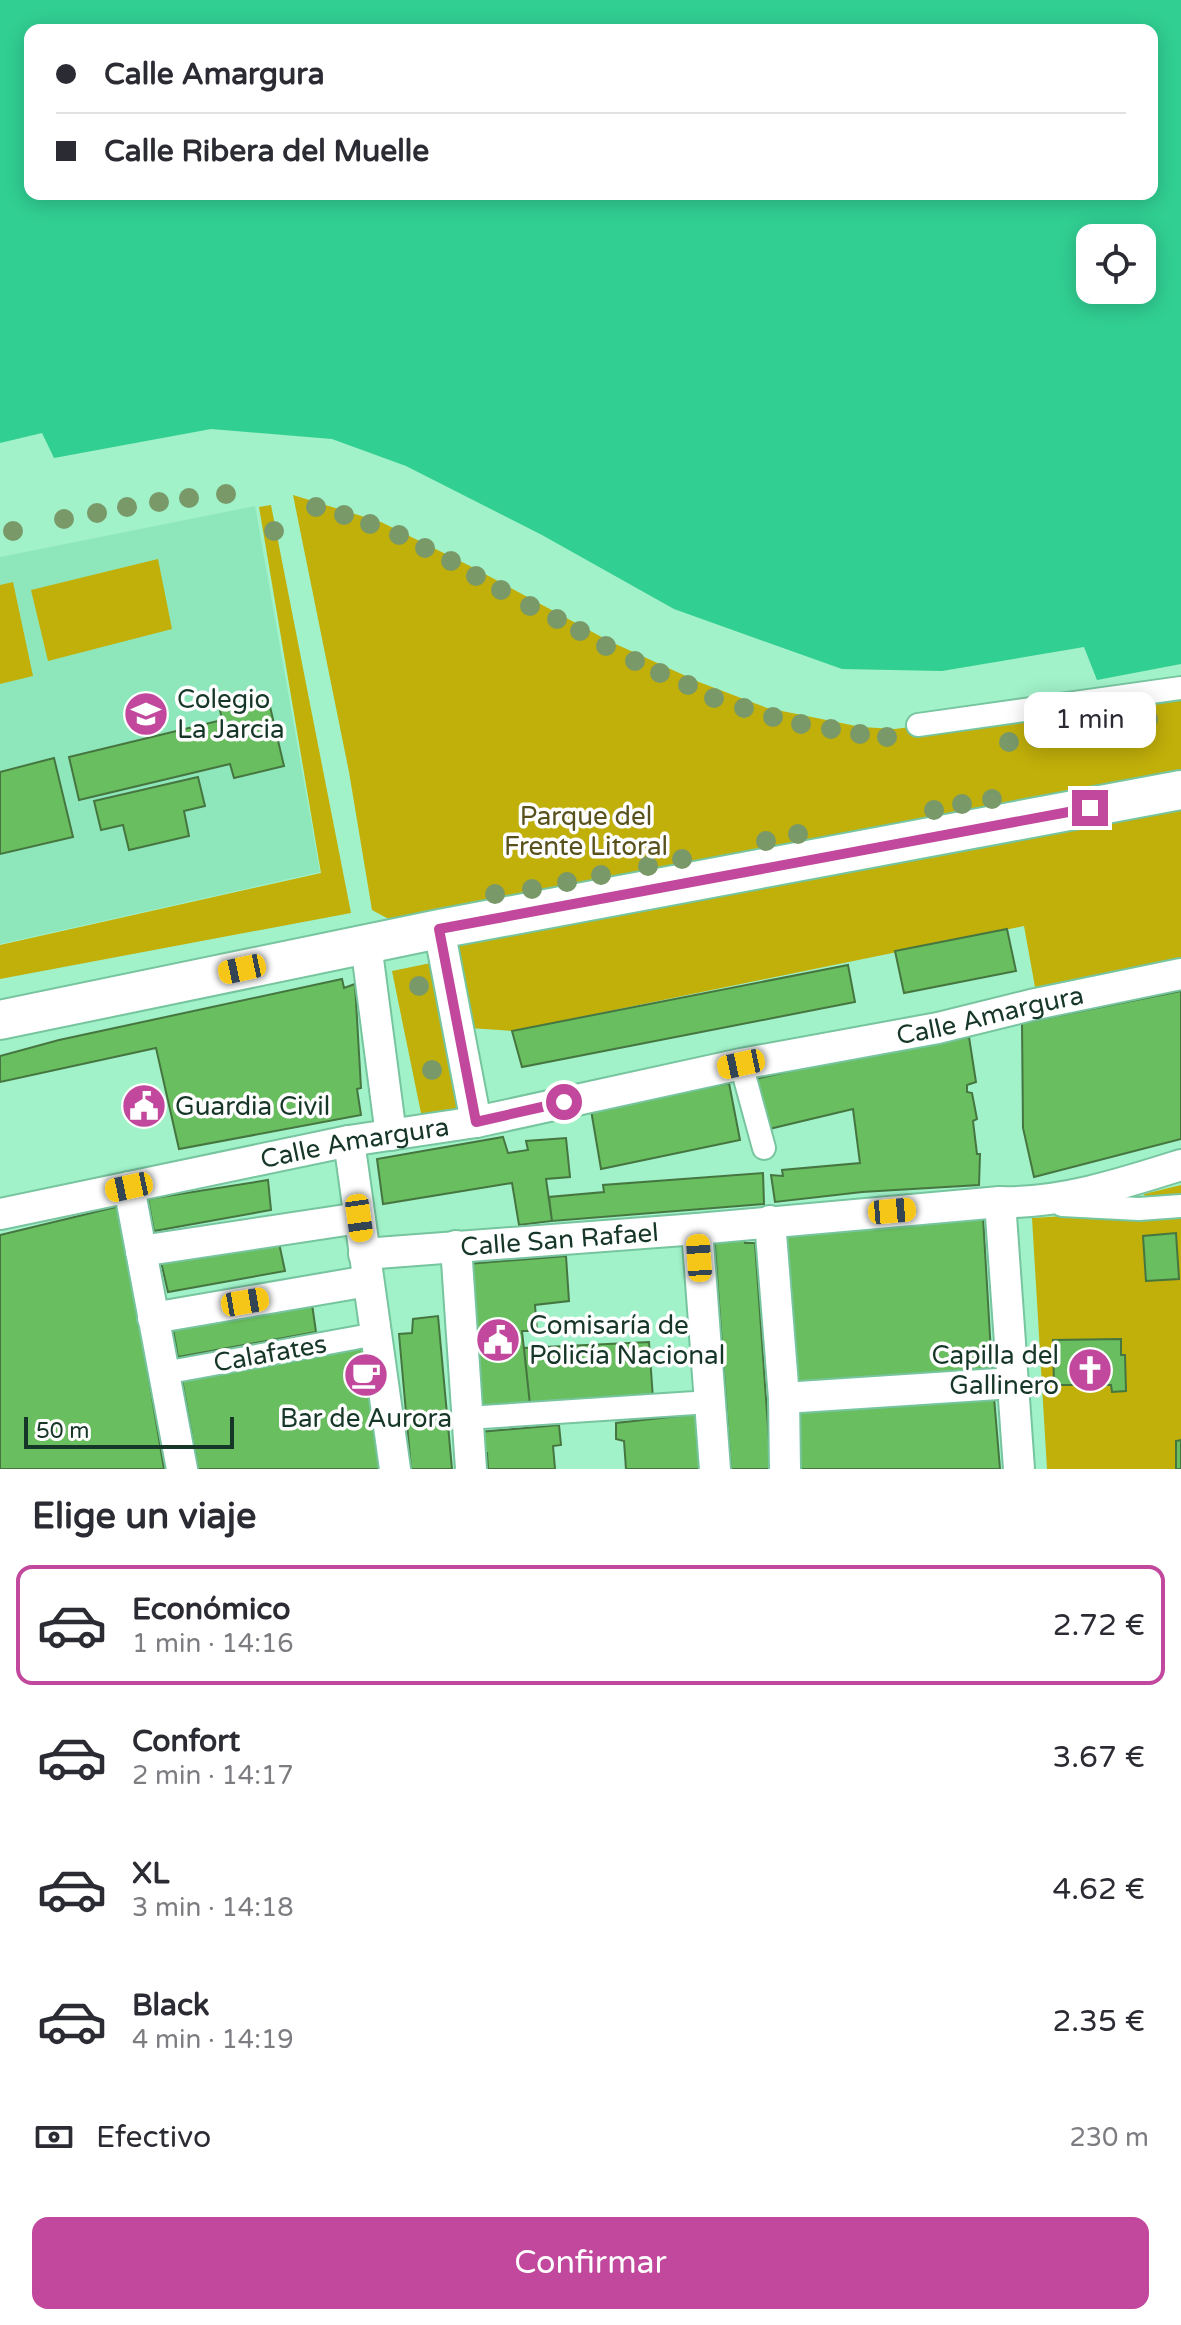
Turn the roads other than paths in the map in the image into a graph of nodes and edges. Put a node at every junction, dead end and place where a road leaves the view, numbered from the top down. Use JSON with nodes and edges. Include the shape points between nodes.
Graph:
{"nodes":[{"id":1,"x":1181,"y":688,"type":"edge"},
{"id":2,"x":918,"y":725,"type":"dead end"},
{"id":3,"x":1181,"y":790,"type":"edge"},
{"id":4,"x":439,"y":929,"type":"junction"},
{"id":5,"x":366,"y":944,"type":"junction"},
{"id":6,"x":1181,"y":974,"type":"edge"},
{"id":7,"x":0,"y":1020,"type":"edge"},
{"id":8,"x":741,"y":1064,"type":"junction"},
{"id":9,"x":476,"y":1122,"type":"junction"},
{"id":10,"x":391,"y":1135,"type":"junction"},
{"id":11,"x":349,"y":1141,"type":"junction"},
{"id":12,"x":764,"y":1148,"type":"dead end"},
{"id":13,"x":1181,"y":1165,"type":"edge"},
{"id":14,"x":129,"y":1187,"type":"junction"},
{"id":15,"x":1015,"y":1203,"type":"junction"},
{"id":16,"x":1181,"y":1206,"type":"edge"},
{"id":17,"x":0,"y":1214,"type":"edge"},
{"id":18,"x":359,"y":1218,"type":"junction"},
{"id":19,"x":770,"y":1221,"type":"junction"},
{"id":20,"x":697,"y":1229,"type":"junction"},
{"id":21,"x":456,"y":1246,"type":"junction"},
{"id":22,"x":141,"y":1251,"type":"junction"},
{"id":23,"x":366,"y":1268,"type":"junction"},
{"id":24,"x":153,"y":1318,"type":"junction"},
{"id":25,"x":376,"y":1334,"type":"junction"},
{"id":26,"x":164,"y":1373,"type":"junction"},
{"id":27,"x":1013,"y":1383,"type":"junction"},
{"id":28,"x":784,"y":1398,"type":"junction"},
{"id":29,"x":710,"y":1402,"type":"junction"},
{"id":30,"x":467,"y":1418,"type":"junction"},
{"id":31,"x":182,"y":1469,"type":"edge"},
{"id":32,"x":395,"y":1469,"type":"edge"},
{"id":33,"x":471,"y":1469,"type":"edge"},
{"id":34,"x":715,"y":1469,"type":"edge"},
{"id":35,"x":785,"y":1469,"type":"edge"},
{"id":36,"x":1019,"y":1469,"type":"edge"}],
"edges":[{"from":1,"to":2,"type":"street"},
{"from":3,"to":4,"type":"street"},
{"from":4,"to":5,"type":"street"},
{"from":4,"to":9,"type":"street"},
{"from":5,"to":7,"type":"street"},
{"from":5,"to":10,"type":"street"},
{"from":6,"to":8,"type":"street","name":"Calle Amargura","via":[[938,1028]]},
{"from":8,"to":9,"type":"street","name":"Calle Amargura"},
{"from":8,"to":12,"type":"street"},
{"from":9,"to":10,"type":"street","name":"Calle Amargura"},
{"from":10,"to":11,"type":"street","name":"Calle Amargura"},
{"from":11,"to":14,"type":"street","name":"Calle Amargura"},
{"from":11,"to":18,"type":"street"},
{"from":13,"to":15,"type":"street","name":"Calle San Rafael"},
{"from":14,"to":17,"type":"street","name":"Calle Amargura"},
{"from":14,"to":22,"type":"street"},
{"from":15,"to":16,"type":"street"},
{"from":15,"to":19,"type":"street","name":"Calle San Rafael"},
{"from":15,"to":27,"type":"street"},
{"from":18,"to":22,"type":"street"},
{"from":18,"to":23,"type":"street"},
{"from":19,"to":20,"type":"street","name":"Calle San Rafael"},
{"from":19,"to":28,"type":"street"},
{"from":20,"to":21,"type":"street","name":"Calle San Rafael"},
{"from":20,"to":29,"type":"street"},
{"from":21,"to":23,"type":"street","name":"Calle San Rafael"},
{"from":21,"to":30,"type":"street"},
{"from":22,"to":24,"type":"street"},
{"from":23,"to":24,"type":"street","name":"Calle San Rafael"},
{"from":23,"to":25,"type":"street"},
{"from":24,"to":26,"type":"street"},
{"from":25,"to":26,"type":"street","name":"Calafates"},
{"from":25,"to":32,"type":"street"},
{"from":26,"to":31,"type":"street"},
{"from":27,"to":28,"type":"street"},
{"from":27,"to":36,"type":"street"},
{"from":28,"to":35,"type":"street"},
{"from":29,"to":30,"type":"street"},
{"from":29,"to":34,"type":"street"},
{"from":30,"to":33,"type":"street"}]}
